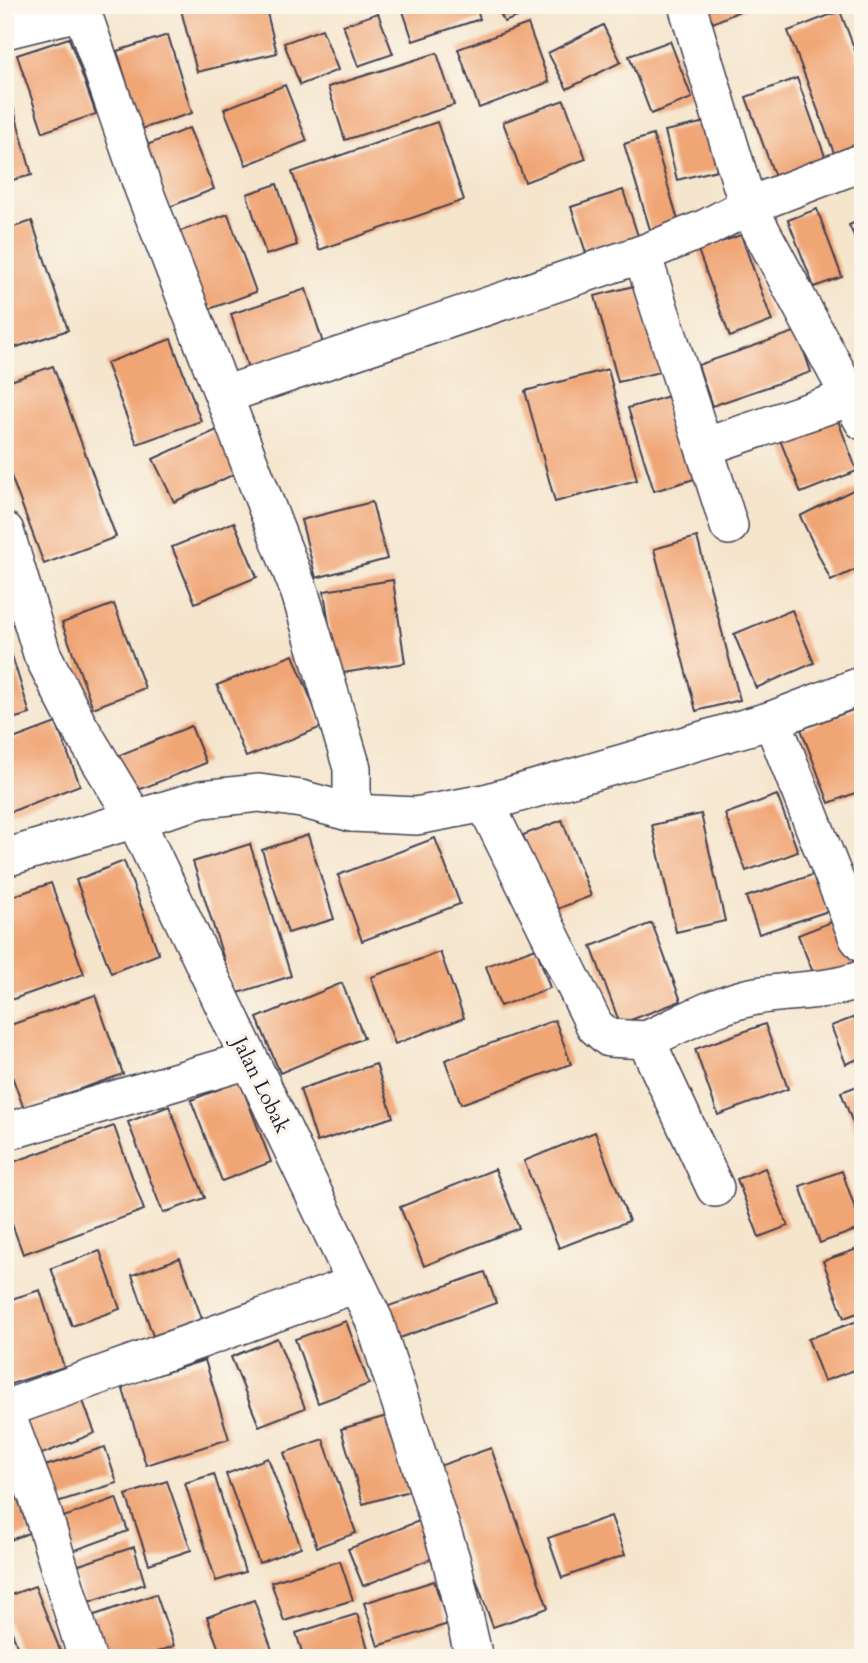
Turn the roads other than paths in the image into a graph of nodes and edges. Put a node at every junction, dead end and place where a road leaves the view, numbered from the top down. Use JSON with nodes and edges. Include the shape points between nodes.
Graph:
{"nodes":[{"id":1,"x":687,"y":5,"type":"edge"},
{"id":2,"x":90,"y":8,"type":"edge"},
{"id":3,"x":5,"y":30,"type":"edge"},
{"id":4,"x":863,"y":162,"type":"edge"},
{"id":5,"x":748,"y":206,"type":"junction"},
{"id":6,"x":642,"y":254,"type":"junction"},
{"id":7,"x":224,"y":395,"type":"junction"},
{"id":8,"x":856,"y":410,"type":"edge"},
{"id":9,"x":704,"y":447,"type":"junction"},
{"id":10,"x":729,"y":526,"type":"dead end"},
{"id":11,"x":5,"y":531,"type":"edge"},
{"id":12,"x":863,"y":685,"type":"edge"},
{"id":13,"x":772,"y":720,"type":"junction"},
{"id":14,"x":485,"y":803,"type":"junction"},
{"id":15,"x":352,"y":813,"type":"junction"},
{"id":16,"x":135,"y":819,"type":"junction"},
{"id":17,"x":5,"y":858,"type":"edge"},
{"id":18,"x":863,"y":944,"type":"edge"},
{"id":19,"x":863,"y":979,"type":"edge"},
{"id":20,"x":646,"y":1040,"type":"junction"},
{"id":21,"x":249,"y":1060,"type":"junction"},
{"id":22,"x":5,"y":1132,"type":"edge"},
{"id":23,"x":715,"y":1188,"type":"dead end"},
{"id":24,"x":356,"y":1284,"type":"junction"},
{"id":25,"x":5,"y":1410,"type":"edge"},
{"id":26,"x":87,"y":1658,"type":"edge"},
{"id":27,"x":474,"y":1658,"type":"edge"}],
"edges":[{"from":1,"to":5,"type":"street"},
{"from":2,"to":3,"type":"street"},
{"from":2,"to":7,"type":"street","via":[[143,188]]},
{"from":4,"to":5,"type":"street"},
{"from":5,"to":6,"type":"street"},
{"from":5,"to":8,"type":"street"},
{"from":6,"to":7,"type":"street"},
{"from":6,"to":9,"type":"street"},
{"from":7,"to":15,"type":"street","via":[[300,593],[352,768]]},
{"from":8,"to":9,"type":"street"},
{"from":9,"to":10,"type":"street"},
{"from":11,"to":16,"type":"street","name":"Jalan Lobak","via":[[42,654]]},
{"from":12,"to":13,"type":"street"},
{"from":13,"to":14,"type":"street"},
{"from":13,"to":18,"type":"street"},
{"from":14,"to":15,"type":"street","via":[[416,816]]},
{"from":14,"to":20,"type":"street","via":[[595,1026],[609,1038]]},
{"from":15,"to":16,"type":"street","via":[[259,793],[202,799]]},
{"from":16,"to":17,"type":"street"},
{"from":16,"to":21,"type":"street","name":"Jalan Lobak"},
{"from":19,"to":20,"type":"street","via":[[729,1002]]},
{"from":20,"to":23,"type":"street"},
{"from":21,"to":22,"type":"street"},
{"from":21,"to":24,"type":"street","name":"Jalan Lobak"},
{"from":24,"to":25,"type":"street"},
{"from":24,"to":27,"type":"street","name":"Jalan Lobak","via":[[374,1320],[451,1559]]},
{"from":25,"to":26,"type":"street","via":[[39,1501]]}]}
